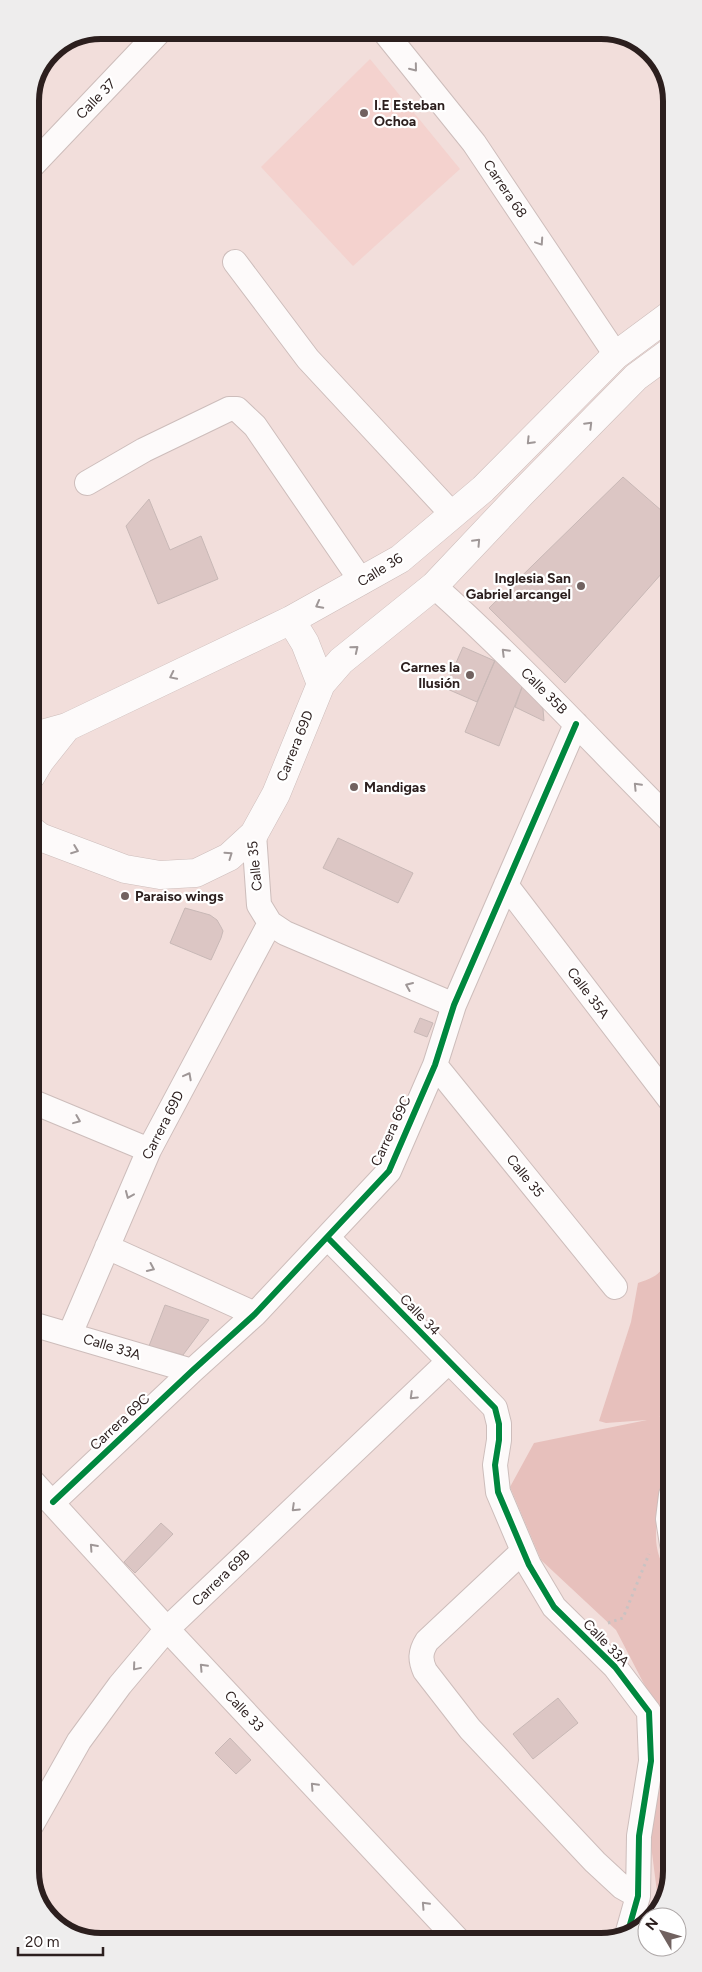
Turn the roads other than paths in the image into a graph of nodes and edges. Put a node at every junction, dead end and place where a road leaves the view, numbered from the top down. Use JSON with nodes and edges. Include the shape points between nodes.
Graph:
{"nodes":[{"id":1,"x":152,"y":39,"type":"edge"},
{"id":2,"x":390,"y":39,"type":"edge"},
{"id":3,"x":39,"y":159,"type":"edge"},
{"id":4,"x":236,"y":262,"type":"dead end"},
{"id":5,"x":663,"y":320,"type":"edge"},
{"id":6,"x":616,"y":355,"type":"junction"},
{"id":7,"x":663,"y":357,"type":"edge"},
{"id":8,"x":87,"y":483,"type":"dead end"},
{"id":9,"x":453,"y":515,"type":"junction"},
{"id":10,"x":362,"y":582,"type":"junction"},
{"id":11,"x":434,"y":586,"type":"junction"},
{"id":12,"x":291,"y":620,"type":"junction"},
{"id":13,"x":321,"y":684,"type":"junction"},
{"id":14,"x":576,"y":724,"type":"junction"},
{"id":15,"x":67,"y":727,"type":"junction"},
{"id":16,"x":39,"y":735,"type":"edge"},
{"id":17,"x":39,"y":763,"type":"edge"},
{"id":18,"x":663,"y":814,"type":"edge"},
{"id":19,"x":254,"y":834,"type":"junction"},
{"id":20,"x":39,"y":838,"type":"edge"},
{"id":21,"x":506,"y":885,"type":"junction"},
{"id":22,"x":270,"y":922,"type":"junction"},
{"id":23,"x":454,"y":1005,"type":"junction"},
{"id":24,"x":435,"y":1065,"type":"junction"},
{"id":25,"x":663,"y":1091,"type":"edge"},
{"id":26,"x":39,"y":1104,"type":"edge"},
{"id":27,"x":149,"y":1150,"type":"junction"},
{"id":28,"x":328,"y":1238,"type":"junction"},
{"id":29,"x":107,"y":1247,"type":"junction"},
{"id":30,"x":615,"y":1287,"type":"dead end"},
{"id":31,"x":255,"y":1314,"type":"junction"},
{"id":32,"x":39,"y":1326,"type":"edge"},
{"id":33,"x":70,"y":1334,"type":"junction"},
{"id":34,"x":448,"y":1362,"type":"junction"},
{"id":35,"x":192,"y":1371,"type":"junction"},
{"id":36,"x":495,"y":1408,"type":"joint"},
{"id":37,"x":39,"y":1488,"type":"edge"},
{"id":38,"x":53,"y":1502,"type":"junction"},
{"id":39,"x":523,"y":1551,"type":"junction"},
{"id":40,"x":167,"y":1629,"type":"junction"},
{"id":41,"x":39,"y":1811,"type":"edge"},
{"id":42,"x":638,"y":1896,"type":"junction"},
{"id":43,"x":629,"y":1926,"type":"edge"},
{"id":44,"x":451,"y":1933,"type":"edge"}],
"edges":[{"from":1,"to":3,"type":"street","name":"Calle 37"},
{"from":2,"to":6,"type":"street","name":"Carrera 68","one_way":true,"via":[[474,143]]},
{"from":4,"to":9,"type":"street","via":[[308,359]]},
{"from":5,"to":6,"type":"main road","name":"Calle 36"},
{"from":6,"to":9,"type":"main road","name":"Calle 36","one_way":true},
{"from":11,"to":7,"type":"main road","one_way":true,"via":[[636,377]]},
{"from":8,"to":10,"type":"street","via":[[144,450],[229,409],[237,409],[255,426]]},
{"from":9,"to":10,"type":"main road","name":"Calle 36","via":[[400,559]]},
{"from":10,"to":12,"type":"main road","name":"Calle 36","one_way":true},
{"from":13,"to":11,"type":"main road","one_way":true,"via":[[341,661]]},
{"from":14,"to":11,"type":"street","name":"Calle 35B","one_way":true},
{"from":12,"to":13,"type":"main road","via":[[305,643]]},
{"from":12,"to":15,"type":"main road","name":"Calle 36","one_way":true},
{"from":13,"to":19,"type":"main road","name":"Carrera 69D","via":[[276,794]]},
{"from":18,"to":14,"type":"street","name":"Calle 35B","one_way":true},
{"from":14,"to":21,"type":"street","name":"Carrera 69C"},
{"from":15,"to":16,"type":"main road","name":"Calle 36"},
{"from":15,"to":17,"type":"main road"},
{"from":20,"to":19,"type":"main road","name":"Calle 35","one_way":true,"via":[[125,869],[160,875],[196,873],[229,857]]},
{"from":19,"to":22,"type":"street","name":"Calle 35","via":[[259,905]]},
{"from":21,"to":23,"type":"street","name":"Carrera 69C"},
{"from":21,"to":25,"type":"street","name":"Calle 35A"},
{"from":23,"to":22,"type":"street","one_way":true,"via":[[285,932]]},
{"from":27,"to":22,"type":"street","name":"Carrera 69D","one_way":true},
{"from":23,"to":24,"type":"street","name":"Carrera 69C"},
{"from":24,"to":28,"type":"street","name":"Carrera 69C","via":[[389,1171]]},
{"from":24,"to":30,"type":"street","name":"Calle 35"},
{"from":26,"to":27,"type":"street","one_way":true},
{"from":27,"to":29,"type":"street","name":"Carrera 69D","one_way":true},
{"from":28,"to":31,"type":"street","name":"Carrera 69C"},
{"from":28,"to":34,"type":"street","name":"Calle 34"},
{"from":29,"to":31,"type":"street","one_way":true},
{"from":29,"to":33,"type":"street","name":"Carrera 69D"},
{"from":31,"to":35,"type":"street","name":"Carrera 69C"},
{"from":32,"to":33,"type":"street","name":"Calle 33A"},
{"from":33,"to":35,"type":"street","name":"Calle 33A"},
{"from":34,"to":36,"type":"street","name":"Calle 34"},
{"from":34,"to":40,"type":"street","name":"Carrera 69B","one_way":true},
{"from":35,"to":38,"type":"street","name":"Carrera 69C"},
{"from":36,"to":39,"type":"street","name":"Calle 33A","via":[[499,1432],[495,1465],[498,1492]]},
{"from":37,"to":38,"type":"street","name":"Calle 33"},
{"from":40,"to":38,"type":"street","name":"Calle 33","one_way":true},
{"from":39,"to":42,"type":"street","name":"Calle 33A","via":[[554,1607],[615,1667],[649,1712],[651,1761],[639,1836]]},
{"from":39,"to":42,"type":"street","via":[[427,1641],[421,1663],[483,1743],[595,1862],[622,1887]]},
{"from":40,"to":41,"type":"street","name":"Carrera 69B","one_way":true,"via":[[79,1740]]},
{"from":44,"to":40,"type":"street","name":"Calle 33","one_way":true},
{"from":42,"to":43,"type":"street","name":"Calle 33A"}]}
